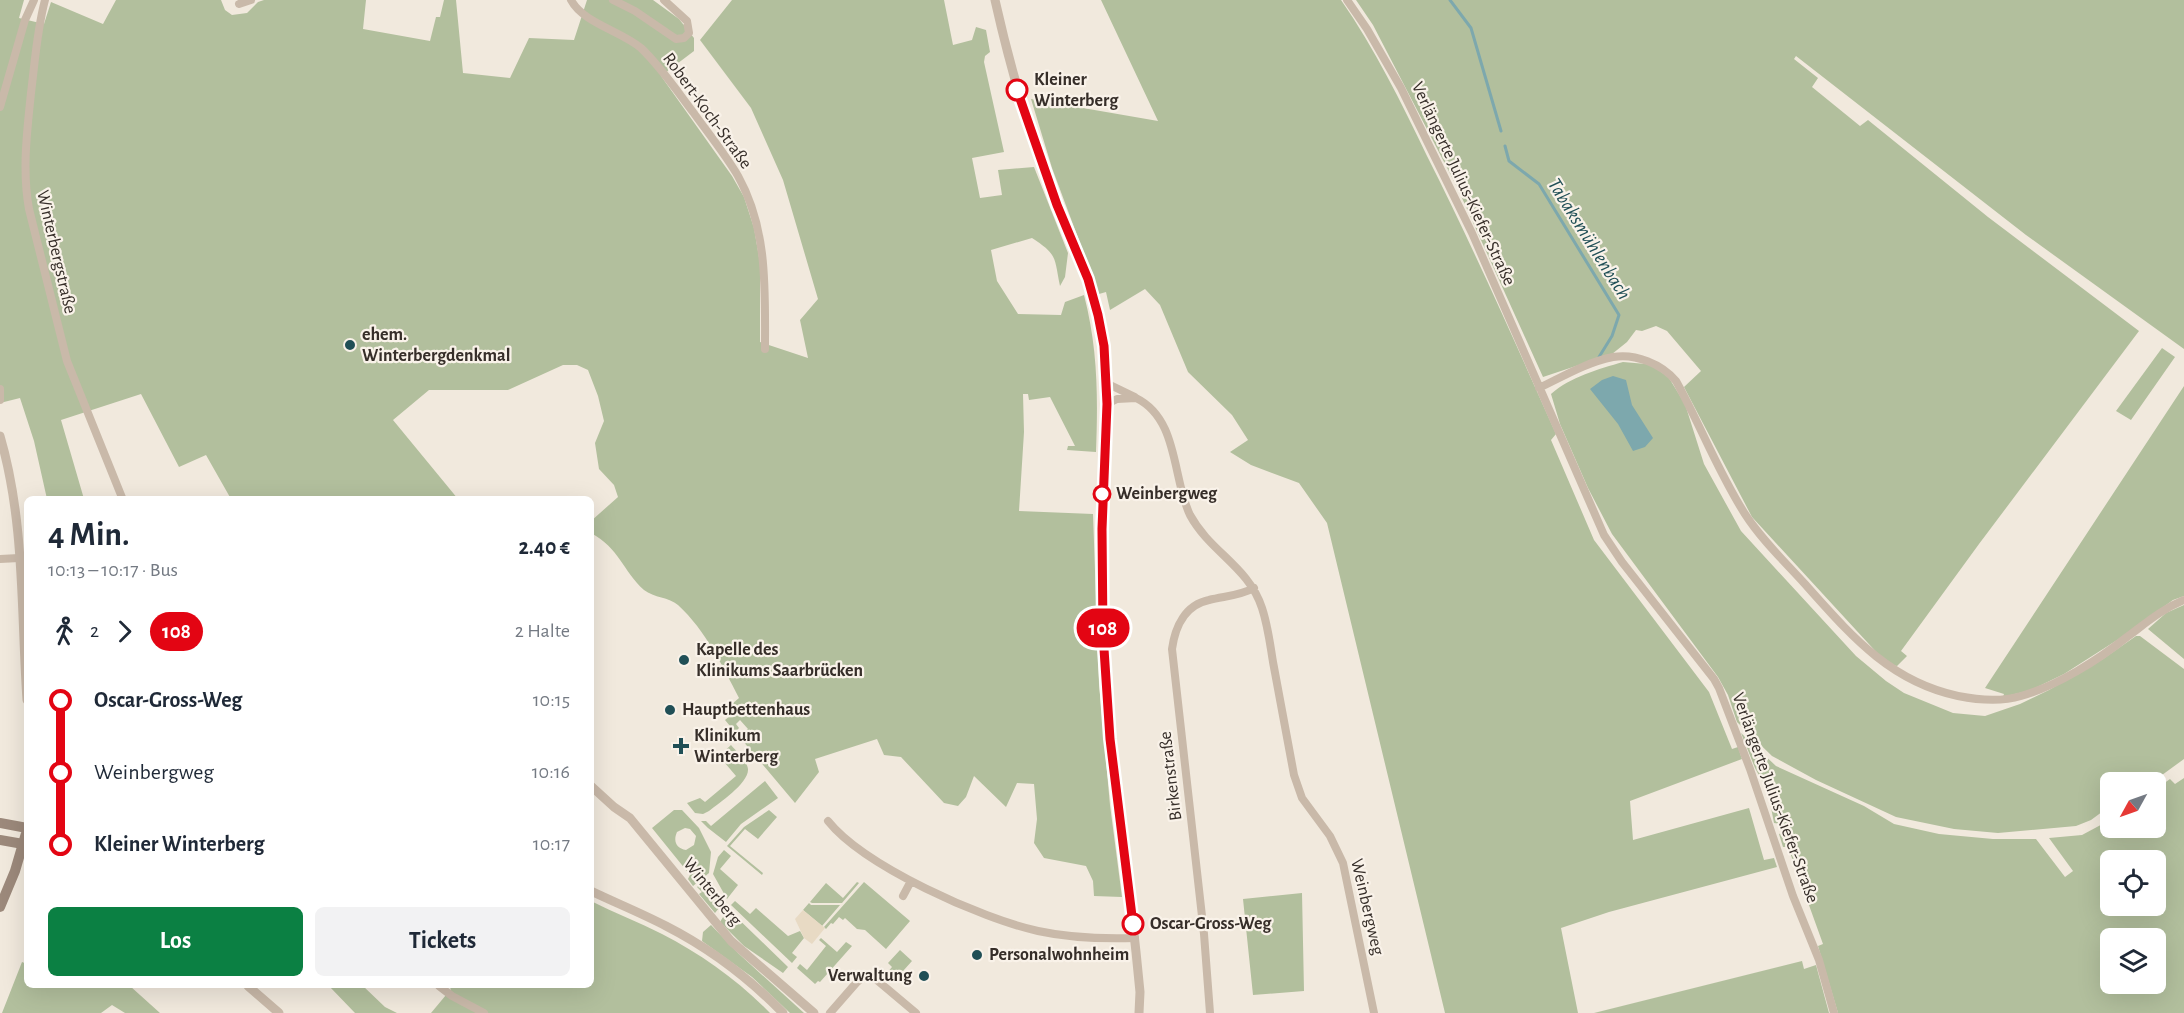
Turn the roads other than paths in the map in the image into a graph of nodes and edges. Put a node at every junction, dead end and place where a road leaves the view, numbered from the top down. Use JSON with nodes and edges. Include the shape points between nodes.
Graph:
{"nodes":[{"id":1,"x":34,"y":0,"type":"edge"},
{"id":2,"x":45,"y":0,"type":"edge"},
{"id":3,"x":251,"y":0,"type":"edge"},
{"id":4,"x":571,"y":0,"type":"edge"},
{"id":5,"x":613,"y":0,"type":"edge"},
{"id":6,"x":664,"y":0,"type":"edge"},
{"id":7,"x":995,"y":0,"type":"edge"},
{"id":8,"x":1347,"y":0,"type":"edge"},
{"id":9,"x":240,"y":4,"type":"dead end"},
{"id":10,"x":0,"y":107,"type":"edge"},
{"id":11,"x":765,"y":350,"type":"dead end"},
{"id":12,"x":1106,"y":383,"type":"junction"},
{"id":13,"x":1539,"y":388,"type":"junction"},
{"id":14,"x":0,"y":389,"type":"edge"},
{"id":15,"x":1136,"y":398,"type":"junction"},
{"id":16,"x":0,"y":400,"type":"edge"},
{"id":17,"x":1107,"y":404,"type":"junction"},
{"id":18,"x":0,"y":436,"type":"edge"},
{"id":19,"x":121,"y":496,"type":"edge"},
{"id":20,"x":19,"y":558,"type":"junction"},
{"id":21,"x":0,"y":559,"type":"edge"},
{"id":22,"x":1254,"y":588,"type":"junction"},
{"id":23,"x":2184,"y":600,"type":"edge"},
{"id":24,"x":24,"y":647,"type":"edge"},
{"id":25,"x":594,"y":789,"type":"edge"},
{"id":26,"x":828,"y":821,"type":"dead end"},
{"id":27,"x":0,"y":823,"type":"edge"},
{"id":28,"x":24,"y":828,"type":"edge"},
{"id":29,"x":0,"y":840,"type":"edge"},
{"id":30,"x":24,"y":845,"type":"edge"},
{"id":31,"x":24,"y":848,"type":"edge"},
{"id":32,"x":911,"y":880,"type":"junction"},
{"id":33,"x":594,"y":892,"type":"edge"},
{"id":34,"x":903,"y":896,"type":"dead end"},
{"id":35,"x":0,"y":908,"type":"edge"},
{"id":36,"x":1135,"y":938,"type":"junction"},
{"id":37,"x":250,"y":988,"type":"edge"},
{"id":38,"x":442,"y":988,"type":"edge"},
{"id":39,"x":279,"y":1013,"type":"edge"},
{"id":40,"x":484,"y":1013,"type":"edge"},
{"id":41,"x":783,"y":1013,"type":"edge"},
{"id":42,"x":814,"y":1013,"type":"edge"},
{"id":43,"x":830,"y":1013,"type":"edge"},
{"id":44,"x":916,"y":1013,"type":"edge"},
{"id":45,"x":1139,"y":1013,"type":"edge"},
{"id":46,"x":1210,"y":1013,"type":"edge"},
{"id":47,"x":1374,"y":1013,"type":"edge"},
{"id":48,"x":1834,"y":1013,"type":"edge"}],
"edges":[{"from":1,"to":10,"type":"street"},
{"from":2,"to":19,"type":"street","name":"Winterbergstraße","via":[[32,88],[25,188],[67,361]]},
{"from":3,"to":9,"type":"street"},
{"from":4,"to":11,"type":"street","name":"Robert-Koch-Straße","via":[[584,15],[629,39],[647,54],[737,174],[762,242]]},
{"from":5,"to":6,"type":"street","name":"Robert-Koch-Straße","via":[[676,39],[684,38],[689,33],[687,21]]},
{"from":7,"to":12,"type":"street","via":[[1029,131],[1088,279],[1101,329]]},
{"from":8,"to":13,"type":"street","name":"Verlängerte Julius-Kiefer-Straße","via":[[1401,88],[1443,172]]},
{"from":12,"to":15,"type":"street","name":"Weinbergweg"},
{"from":12,"to":17,"type":"street"},
{"from":13,"to":23,"type":"street","via":[[1614,357],[1652,362],[1668,371],[1754,527],[1864,647],[1899,673],[1933,690],[1980,699],[2032,693],[2102,655],[2163,610]]},
{"from":13,"to":48,"type":"street","name":"Verlängerte Julius-Kiefer-Straße","via":[[1604,535],[1719,688],[1819,960]]},
{"from":14,"to":16,"type":"street"},
{"from":15,"to":17,"type":"street"},
{"from":15,"to":22,"type":"street","name":"Weinbergweg","via":[[1155,413],[1163,426],[1185,502],[1199,529]]},
{"from":17,"to":36,"type":"street","via":[[1102,529],[1106,683]]},
{"from":18,"to":20,"type":"street","via":[[14,495]]},
{"from":20,"to":21,"type":"street"},
{"from":20,"to":24,"type":"street"},
{"from":22,"to":46,"type":"street","name":"Birkenstraße","via":[[1235,596],[1207,600],[1189,610],[1177,627],[1172,649]]},
{"from":22,"to":47,"type":"street","name":"Weinbergweg","via":[[1263,609],[1294,775],[1302,798],[1330,836],[1343,863]]},
{"from":25,"to":42,"type":"street","name":"Winterberg","via":[[630,818],[730,941]]},
{"from":26,"to":32,"type":"street","via":[[850,843]]},
{"from":27,"to":28,"type":"main road"},
{"from":29,"to":30,"type":"main road"},
{"from":31,"to":35,"type":"main road"},
{"from":32,"to":34,"type":"street"},
{"from":32,"to":36,"type":"street","via":[[981,912],[1037,931],[1089,939]]},
{"from":33,"to":41,"type":"street","via":[[700,945],[749,981]]},
{"from":36,"to":45,"type":"street"},
{"from":37,"to":39,"type":"street"},
{"from":38,"to":40,"type":"street"},
{"from":43,"to":44,"type":"street","via":[[866,975]]}]}
